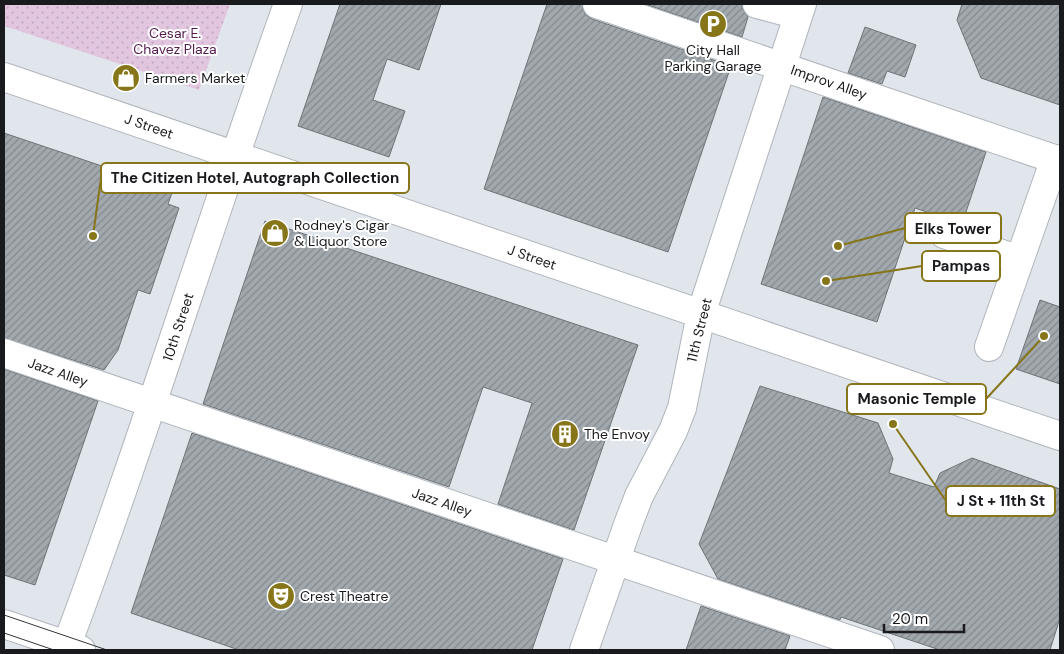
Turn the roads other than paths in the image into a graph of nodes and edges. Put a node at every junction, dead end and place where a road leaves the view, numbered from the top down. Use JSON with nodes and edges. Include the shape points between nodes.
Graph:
{"nodes":[{"id":1,"x":288,"y":4,"type":"edge"},
{"id":2,"x":597,"y":4,"type":"edge"},
{"id":3,"x":757,"y":4,"type":"edge"},
{"id":4,"x":800,"y":10,"type":"edge"},
{"id":5,"x":781,"y":66,"type":"junction"},
{"id":6,"x":4,"y":76,"type":"edge"},
{"id":7,"x":235,"y":155,"type":"junction"},
{"id":8,"x":1058,"y":160,"type":"edge"},
{"id":9,"x":944,"y":234,"type":"dead end"},
{"id":10,"x":1020,"y":260,"type":"junction"},
{"id":11,"x":701,"y":314,"type":"junction"},
{"id":12,"x":989,"y":347,"type":"dead end"},
{"id":13,"x":4,"y":353,"type":"edge"},
{"id":14,"x":153,"y":404,"type":"junction"},
{"id":15,"x":1060,"y":436,"type":"edge"},
{"id":16,"x":616,"y":561,"type":"junction"},
{"id":17,"x":4,"y":624,"type":"edge"},
{"id":18,"x":71,"y":649,"type":"edge"},
{"id":19,"x":584,"y":650,"type":"edge"},
{"id":20,"x":880,"y":650,"type":"edge"}],
"edges":[{"from":1,"to":7,"type":"street","name":"10th Street"},
{"from":2,"to":5,"type":"street","name":"Improv Alley"},
{"from":3,"to":4,"type":"street"},
{"from":4,"to":5,"type":"street","name":"11th Street"},
{"from":5,"to":8,"type":"street","name":"Improv Alley"},
{"from":5,"to":11,"type":"street","name":"11th Street"},
{"from":6,"to":7,"type":"street","name":"J Street"},
{"from":7,"to":11,"type":"street","name":"J Street"},
{"from":7,"to":14,"type":"street","name":"10th Street"},
{"from":8,"to":10,"type":"street"},
{"from":9,"to":10,"type":"street"},
{"from":10,"to":12,"type":"street"},
{"from":11,"to":15,"type":"street","name":"J Street"},
{"from":11,"to":16,"type":"street","name":"11th Street","via":[[682,408],[639,496]]},
{"from":13,"to":14,"type":"street","name":"Jazz Alley"},
{"from":14,"to":16,"type":"street","name":"Jazz Alley"},
{"from":14,"to":18,"type":"street","name":"10th Street"},
{"from":16,"to":19,"type":"street","name":"11th Street"},
{"from":16,"to":20,"type":"street","name":"Jazz Alley"},
{"from":17,"to":18,"type":"street"}]}
